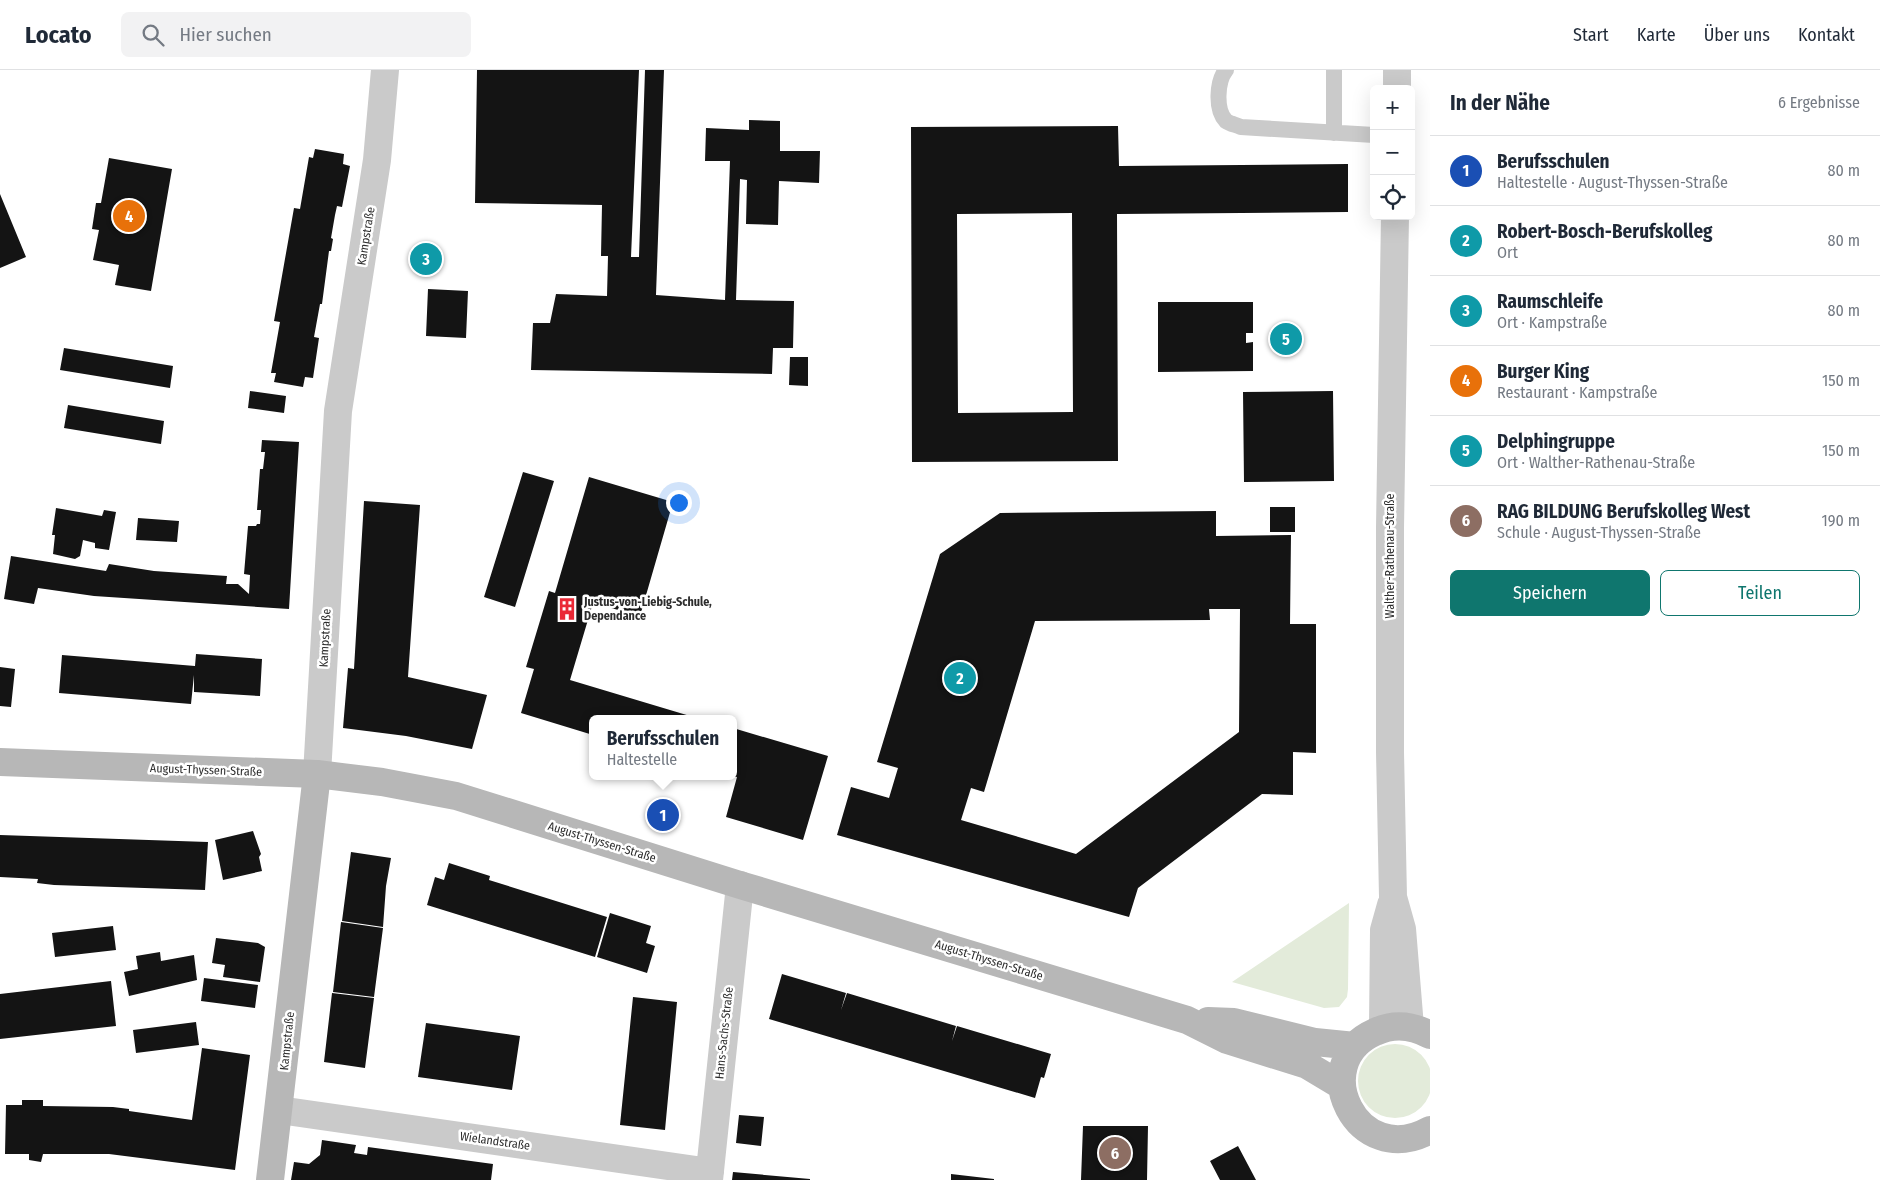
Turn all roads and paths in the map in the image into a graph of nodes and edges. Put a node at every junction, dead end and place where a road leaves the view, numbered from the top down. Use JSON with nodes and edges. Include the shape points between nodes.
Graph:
{"nodes":[{"id":1,"x":376,"y":70,"type":"edge"},
{"id":2,"x":385,"y":70,"type":"edge"},
{"id":3,"x":1226,"y":70,"type":"edge"},
{"id":4,"x":1334,"y":70,"type":"edge"},
{"id":5,"x":1397,"y":70,"type":"edge"},
{"id":6,"x":1397,"y":85,"type":"edge"},
{"id":7,"x":383,"y":97,"type":"junction"},
{"id":8,"x":1334,"y":133,"type":"junction"},
{"id":9,"x":1370,"y":135,"type":"edge"},
{"id":10,"x":1395,"y":220,"type":"edge"},
{"id":11,"x":0,"y":762,"type":"edge"},
{"id":12,"x":316,"y":774,"type":"junction"},
{"id":13,"x":740,"y":885,"type":"junction"},
{"id":14,"x":1393,"y":896,"type":"junction"},
{"id":15,"x":1186,"y":1020,"type":"junction"},
{"id":16,"x":1383,"y":1028,"type":"junction"},
{"id":17,"x":1420,"y":1031,"type":"edge"},
{"id":18,"x":1355,"y":1046,"type":"junction"},
{"id":19,"x":1342,"y":1086,"type":"junction"},
{"id":20,"x":279,"y":1110,"type":"junction"},
{"id":21,"x":1430,"y":1130,"type":"edge"},
{"id":22,"x":710,"y":1176,"type":"edge"},
{"id":23,"x":270,"y":1180,"type":"edge"}],
"edges":[{"from":1,"to":7,"type":"street","name":"Kampstraße"},
{"from":2,"to":7,"type":"street","name":"Kampstraße"},
{"from":3,"to":8,"type":"lane","via":[[1219,98],[1221,112],[1227,121],[1241,127]]},
{"from":4,"to":8,"type":"lane"},
{"from":5,"to":6,"type":"street"},
{"from":7,"to":12,"type":"street","name":"Kampstraße","via":[[377,160],[338,411]]},
{"from":8,"to":9,"type":"lane"},
{"from":10,"to":14,"type":"street","name":"Walther-Rathenau-Straße","via":[[1390,528]]},
{"from":11,"to":12,"type":"street","name":"August-Thyssen-Straße"},
{"from":12,"to":13,"type":"street","name":"August-Thyssen-Straße","via":[[456,796]]},
{"from":12,"to":20,"type":"street","name":"Kampstraße"},
{"from":13,"to":15,"type":"street","name":"August-Thyssen-Straße"},
{"from":13,"to":22,"type":"street","name":"Hans-Sachs-Straße"},
{"from":14,"to":16,"type":"street","name":"Walther-Rathenau-Straße","via":[[1384,930]]},
{"from":14,"to":17,"type":"street","name":"Walther-Rathenau-Straße"},
{"from":15,"to":18,"type":"street","name":"August-Thyssen-Straße","via":[[1234,1022],[1315,1042]]},
{"from":15,"to":19,"type":"street","name":"August-Thyssen-Straße","via":[[1227,1040],[1307,1065]]},
{"from":16,"to":17,"type":"street"},
{"from":16,"to":18,"type":"street"},
{"from":18,"to":19,"type":"street","via":[[1347,1058]]},
{"from":19,"to":21,"type":"street","via":[[1346,1105],[1356,1121],[1371,1133],[1405,1140]]},
{"from":20,"to":22,"type":"street","name":"Wielandstraße"},
{"from":20,"to":23,"type":"street","name":"Kampstraße"}]}
